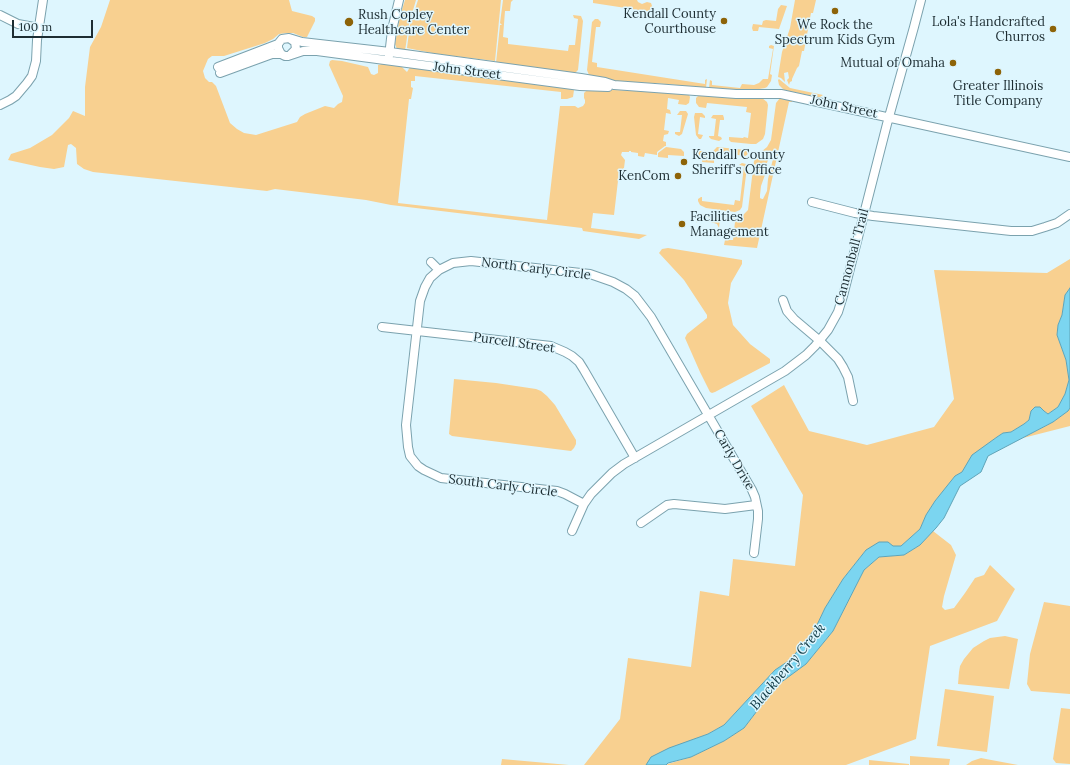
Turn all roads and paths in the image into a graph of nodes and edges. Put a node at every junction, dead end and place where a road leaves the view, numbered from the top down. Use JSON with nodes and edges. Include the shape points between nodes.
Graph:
{"nodes":[{"id":1,"x":43,"y":0,"type":"edge"},
{"id":2,"x":399,"y":0,"type":"edge"},
{"id":3,"x":921,"y":0,"type":"edge"},
{"id":4,"x":0,"y":15,"type":"edge"},
{"id":5,"x":39,"y":28,"type":"junction"},
{"id":6,"x":289,"y":38,"type":"junction"},
{"id":7,"x":278,"y":44,"type":"junction"},
{"id":8,"x":320,"y":48,"type":"junction"},
{"id":9,"x":390,"y":52,"type":"junction"},
{"id":10,"x":281,"y":54,"type":"junction"},
{"id":11,"x":291,"y":54,"type":"junction"},
{"id":12,"x":388,"y":61,"type":"junction"},
{"id":13,"x":614,"y":85,"type":"junction"},
{"id":14,"x":0,"y":104,"type":"edge"},
{"id":15,"x":889,"y":117,"type":"junction"},
{"id":16,"x":1070,"y":157,"type":"edge"},
{"id":17,"x":812,"y":202,"type":"dead end"},
{"id":18,"x":864,"y":214,"type":"junction"},
{"id":19,"x":1070,"y":214,"type":"edge"},
{"id":20,"x":431,"y":262,"type":"dead end"},
{"id":21,"x":438,"y":270,"type":"junction"},
{"id":22,"x":783,"y":300,"type":"dead end"},
{"id":23,"x":382,"y":326,"type":"dead end"},
{"id":24,"x":417,"y":330,"type":"junction"},
{"id":25,"x":820,"y":341,"type":"junction"},
{"id":26,"x":853,"y":401,"type":"dead end"},
{"id":27,"x":708,"y":416,"type":"junction"},
{"id":28,"x":635,"y":458,"type":"junction"},
{"id":29,"x":584,"y":504,"type":"junction"},
{"id":30,"x":756,"y":505,"type":"junction"},
{"id":31,"x":641,"y":523,"type":"dead end"},
{"id":32,"x":572,"y":531,"type":"dead end"},
{"id":33,"x":754,"y":553,"type":"dead end"}],
"edges":[{"from":1,"to":5,"type":"street"},
{"from":2,"to":9,"type":"street"},
{"from":3,"to":15,"type":"street","name":"Cannonball Trail"},
{"from":4,"to":5,"type":"street","via":[[18,24]]},
{"from":5,"to":14,"type":"street","via":[[32,76],[17,95]]},
{"from":6,"to":7,"type":"street","via":[[282,39]]},
{"from":6,"to":8,"type":"street","name":"John Street"},
{"from":6,"to":11,"type":"street","via":[[295,42],[296,47]]},
{"from":7,"to":10,"type":"street"},
{"from":7,"to":10,"type":"street","via":[[219,70],[272,54]]},
{"from":8,"to":9,"type":"street","name":"John Street"},
{"from":8,"to":11,"type":"street","name":"John Street"},
{"from":8,"to":12,"type":"street","name":"John Street"},
{"from":9,"to":12,"type":"street"},
{"from":9,"to":13,"type":"street","name":"John Street","via":[[581,78]]},
{"from":10,"to":11,"type":"street"},
{"from":12,"to":13,"type":"street","name":"John Street","via":[[580,86]]},
{"from":13,"to":15,"type":"street","name":"John Street","via":[[736,94],[781,94]]},
{"from":15,"to":16,"type":"street","name":"John Street"},
{"from":15,"to":18,"type":"street","name":"Cannonball Trail"},
{"from":17,"to":18,"type":"street"},
{"from":18,"to":19,"type":"street","via":[[1011,232],[1032,231]]},
{"from":18,"to":25,"type":"street","name":"Cannonball Trail","via":[[842,301],[833,322]]},
{"from":20,"to":21,"type":"street"},
{"from":21,"to":24,"type":"street","via":[[430,278],[422,294]]},
{"from":21,"to":27,"type":"street","name":"North Carly Circle","via":[[453,263],[471,261],[590,274],[626,289],[635,296],[651,317]]},
{"from":22,"to":25,"type":"street","via":[[794,319]]},
{"from":23,"to":24,"type":"street","name":"Purcell Street"},
{"from":24,"to":28,"type":"street","name":"Purcell Street","via":[[551,346],[572,356],[584,370]]},
{"from":24,"to":29,"type":"street","name":"South Carly Circle","via":[[406,425],[410,456],[418,466],[441,478],[557,492]]},
{"from":25,"to":26,"type":"street","via":[[843,367],[851,385]]},
{"from":25,"to":27,"type":"street","name":"Cannonball Trail","via":[[785,371]]},
{"from":27,"to":28,"type":"street","name":"Cannonball Trail"},
{"from":27,"to":30,"type":"street","name":"Carly Drive","via":[[752,490]]},
{"from":28,"to":29,"type":"street","name":"Cannonball Trail","via":[[612,473]]},
{"from":29,"to":32,"type":"street","name":"Cannonball Trail"},
{"from":30,"to":31,"type":"street","via":[[725,509],[667,505]]},
{"from":30,"to":33,"type":"street","name":"Carly Drive","via":[[758,519]]}]}
